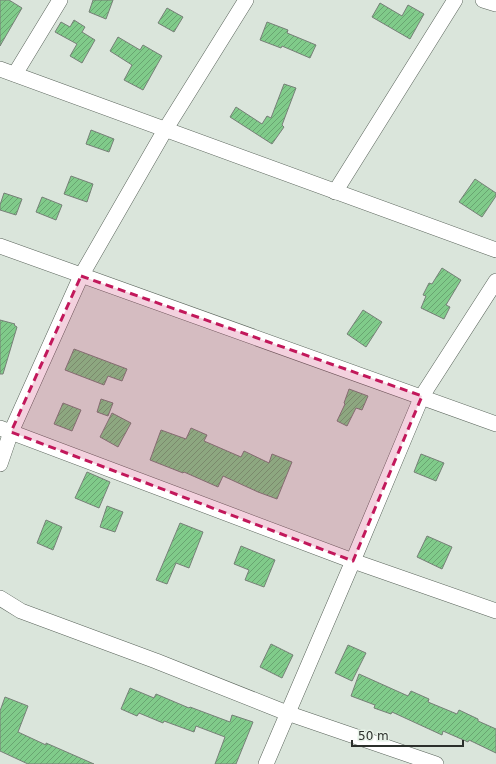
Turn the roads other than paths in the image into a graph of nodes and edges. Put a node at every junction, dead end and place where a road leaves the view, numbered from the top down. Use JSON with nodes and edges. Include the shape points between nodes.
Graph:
{"nodes":[{"id":1,"x":60,"y":0,"type":"edge"},
{"id":2,"x":246,"y":0,"type":"edge"},
{"id":3,"x":455,"y":0,"type":"edge"},
{"id":4,"x":483,"y":0,"type":"edge"},
{"id":5,"x":496,"y":4,"type":"edge"},
{"id":6,"x":0,"y":68,"type":"edge"},
{"id":7,"x":14,"y":74,"type":"junction"},
{"id":8,"x":164,"y":130,"type":"junction"},
{"id":9,"x":335,"y":192,"type":"junction"},
{"id":10,"x":0,"y":246,"type":"edge"},
{"id":11,"x":496,"y":250,"type":"edge"},
{"id":12,"x":81,"y":276,"type":"junction"},
{"id":13,"x":496,"y":281,"type":"edge"},
{"id":14,"x":422,"y":396,"type":"junction"},
{"id":15,"x":496,"y":424,"type":"edge"},
{"id":16,"x":5,"y":430,"type":"edge"},
{"id":17,"x":0,"y":464,"type":"edge"},
{"id":18,"x":354,"y":561,"type":"junction"},
{"id":19,"x":0,"y":598,"type":"edge"},
{"id":20,"x":496,"y":610,"type":"edge"},
{"id":21,"x":287,"y":713,"type":"junction"},
{"id":22,"x":266,"y":764,"type":"edge"},
{"id":23,"x":436,"y":764,"type":"edge"}],
"edges":[{"from":1,"to":7,"type":"street"},
{"from":2,"to":8,"type":"street"},
{"from":3,"to":9,"type":"street"},
{"from":4,"to":5,"type":"street"},
{"from":6,"to":7,"type":"street"},
{"from":7,"to":8,"type":"street"},
{"from":8,"to":9,"type":"street"},
{"from":8,"to":12,"type":"street"},
{"from":9,"to":11,"type":"street"},
{"from":10,"to":12,"type":"street"},
{"from":12,"to":14,"type":"street"},
{"from":12,"to":16,"type":"street"},
{"from":13,"to":14,"type":"street"},
{"from":14,"to":15,"type":"street"},
{"from":14,"to":18,"type":"street"},
{"from":16,"to":17,"type":"street"},
{"from":16,"to":18,"type":"street"},
{"from":18,"to":20,"type":"street"},
{"from":18,"to":21,"type":"street"},
{"from":19,"to":21,"type":"street","via":[[21,611]]},
{"from":21,"to":22,"type":"street"},
{"from":21,"to":23,"type":"street"}]}
